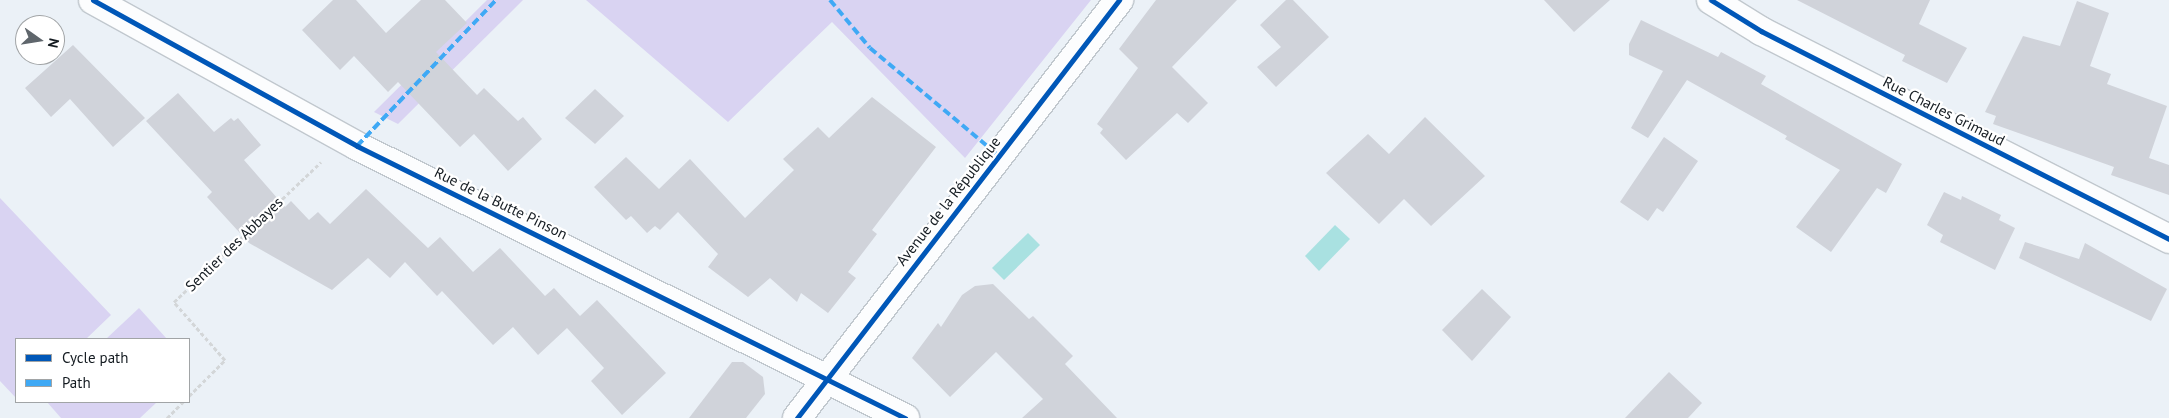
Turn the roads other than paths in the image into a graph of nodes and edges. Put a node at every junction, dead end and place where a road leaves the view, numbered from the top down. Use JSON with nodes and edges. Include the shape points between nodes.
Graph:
{"nodes":[{"id":1,"x":93,"y":0,"type":"edge"},
{"id":2,"x":1118,"y":0,"type":"edge"},
{"id":3,"x":1711,"y":0,"type":"edge"},
{"id":4,"x":2169,"y":239,"type":"edge"},
{"id":5,"x":828,"y":378,"type":"junction"},
{"id":6,"x":798,"y":418,"type":"edge"},
{"id":7,"x":905,"y":418,"type":"edge"}],
"edges":[{"from":1,"to":5,"type":"street","name":"Rue de la Butte Pinson","via":[[343,138]]},
{"from":2,"to":5,"type":"street","name":"Avenue de la République"},
{"from":3,"to":4,"type":"street","name":"Rue Charles Grimaud","via":[[1761,31]]},
{"from":5,"to":6,"type":"street","name":"Avenue de la République"},
{"from":5,"to":7,"type":"street","name":"Rue de la Butte Pinson"}]}
